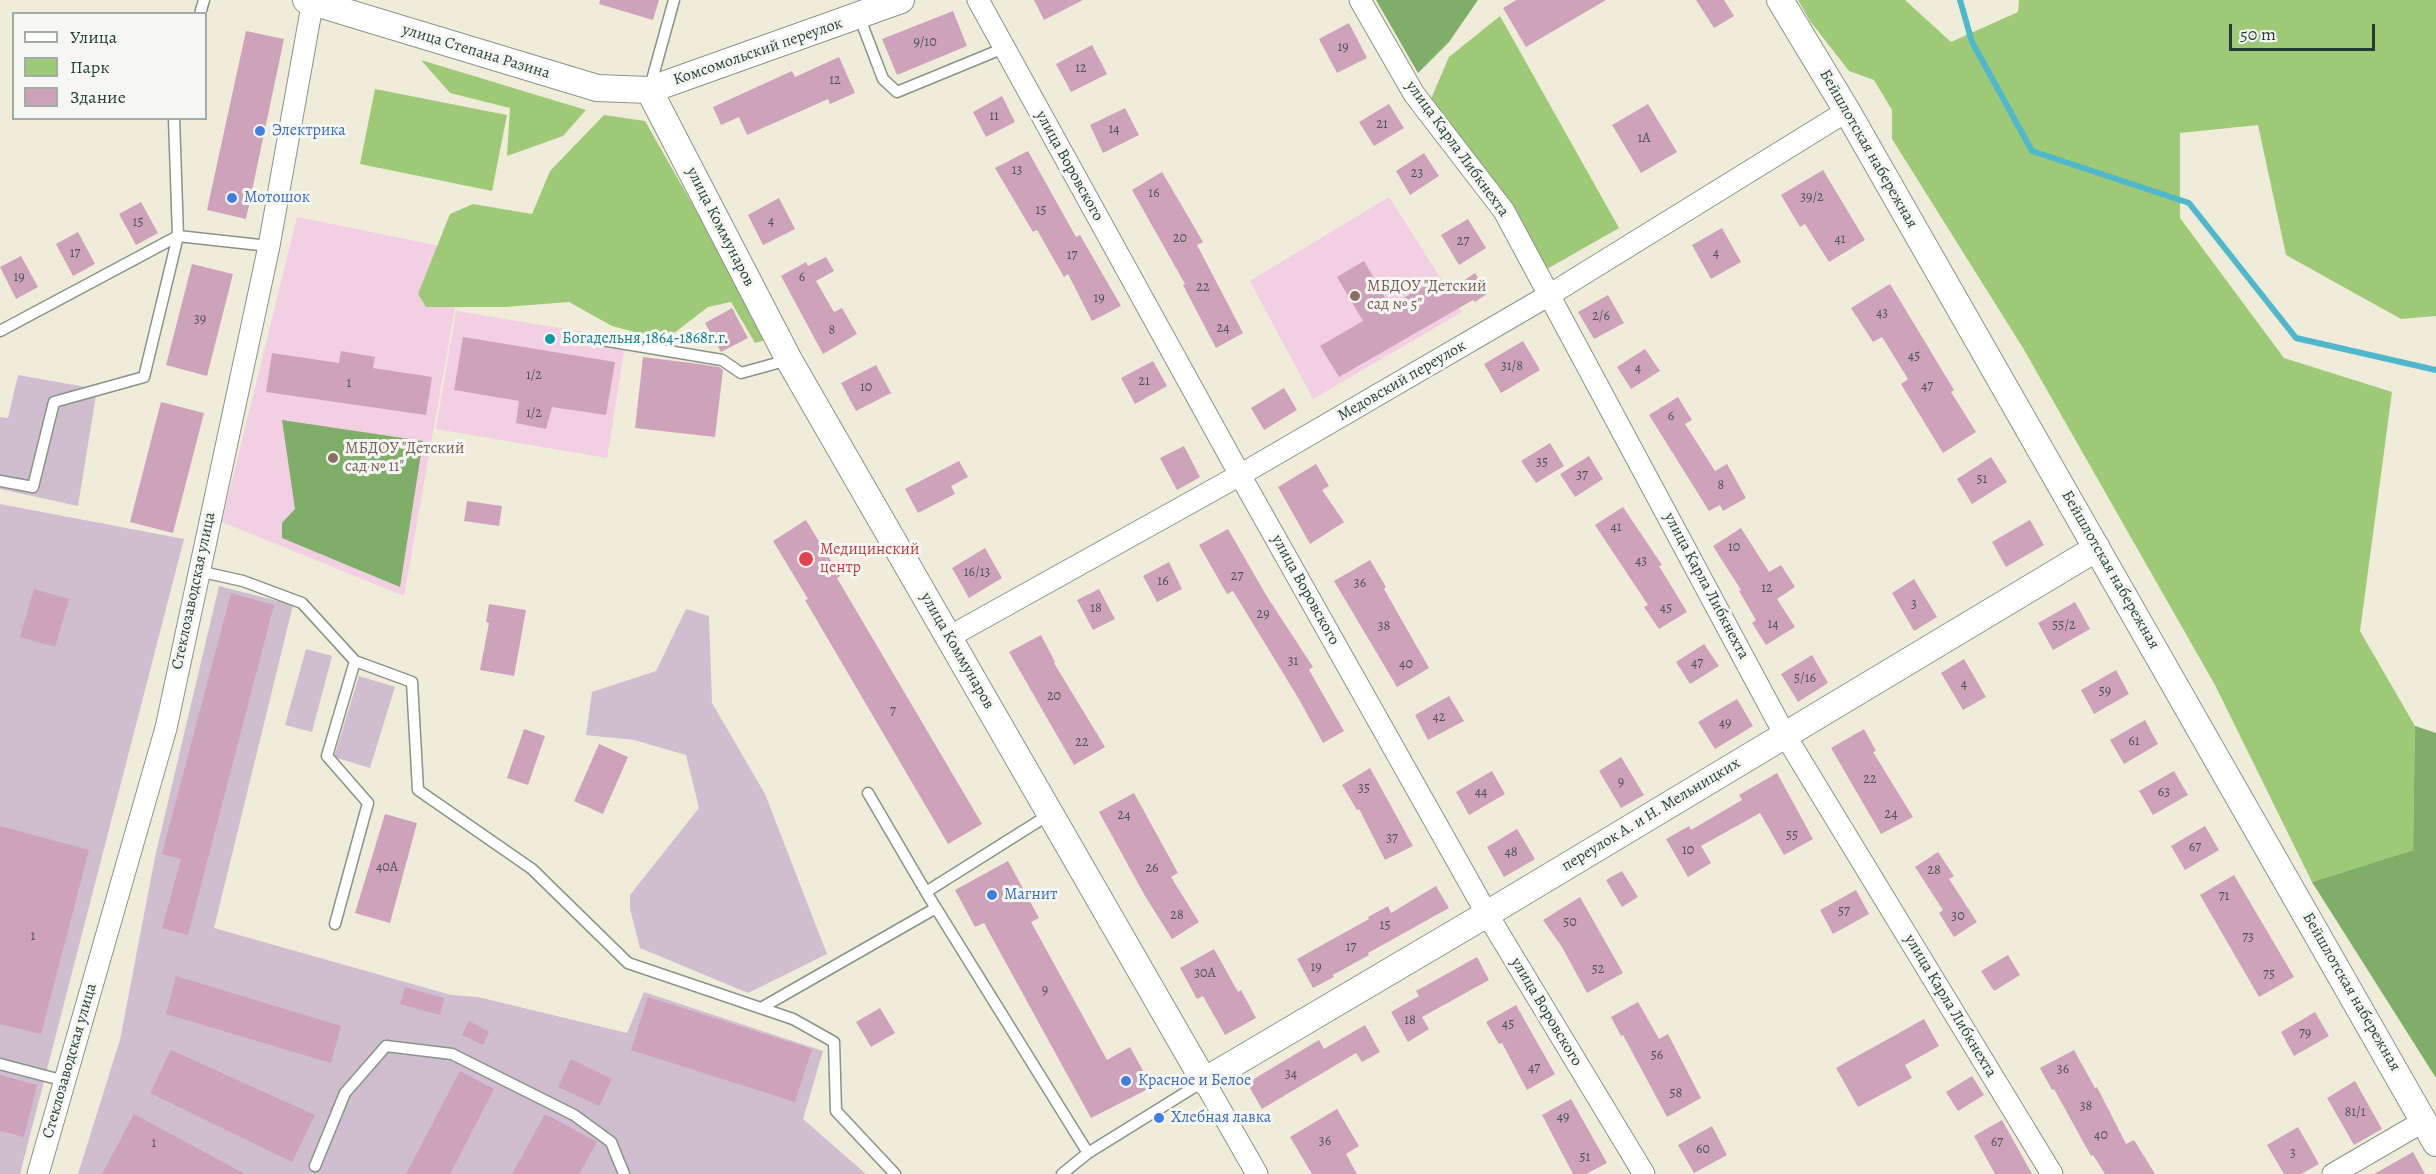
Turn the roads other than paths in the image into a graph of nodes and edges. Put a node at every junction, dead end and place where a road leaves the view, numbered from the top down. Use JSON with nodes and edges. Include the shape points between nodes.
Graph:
{"nodes":[{"id":1,"x":311,"y":0,"type":"edge"},
{"id":2,"x":674,"y":0,"type":"edge"},
{"id":3,"x":901,"y":0,"type":"edge"},
{"id":4,"x":978,"y":0,"type":"edge"},
{"id":5,"x":1360,"y":0,"type":"edge"},
{"id":6,"x":1780,"y":0,"type":"edge"},
{"id":7,"x":860,"y":16,"type":"junction"},
{"id":8,"x":1004,"y":48,"type":"junction"},
{"id":9,"x":649,"y":90,"type":"junction"},
{"id":10,"x":1847,"y":111,"type":"junction"},
{"id":11,"x":174,"y":120,"type":"edge"},
{"id":12,"x":178,"y":236,"type":"junction"},
{"id":13,"x":269,"y":246,"type":"junction"},
{"id":14,"x":1551,"y":294,"type":"junction"},
{"id":15,"x":0,"y":331,"type":"edge"},
{"id":16,"x":602,"y":340,"type":"dead end"},
{"id":17,"x":789,"y":360,"type":"junction"},
{"id":18,"x":1240,"y":475,"type":"junction"},
{"id":19,"x":0,"y":481,"type":"edge"},
{"id":20,"x":2097,"y":548,"type":"junction"},
{"id":21,"x":198,"y":571,"type":"junction"},
{"id":22,"x":948,"y":637,"type":"junction"},
{"id":23,"x":355,"y":662,"type":"junction"},
{"id":24,"x":1785,"y":735,"type":"junction"},
{"id":25,"x":868,"y":794,"type":"dead end"},
{"id":26,"x":1050,"y":814,"type":"junction"},
{"id":27,"x":926,"y":892,"type":"junction"},
{"id":28,"x":936,"y":908,"type":"junction"},
{"id":29,"x":1487,"y":914,"type":"junction"},
{"id":30,"x":335,"y":924,"type":"dead end"},
{"id":31,"x":761,"y":1008,"type":"junction"},
{"id":32,"x":0,"y":1064,"type":"edge"},
{"id":33,"x":65,"y":1081,"type":"junction"},
{"id":34,"x":1204,"y":1081,"type":"junction"},
{"id":35,"x":2430,"y":1132,"type":"edge"},
{"id":36,"x":1088,"y":1153,"type":"junction"},
{"id":37,"x":315,"y":1166,"type":"dead end"},
{"id":38,"x":38,"y":1174,"type":"edge"},
{"id":39,"x":624,"y":1174,"type":"edge"},
{"id":40,"x":896,"y":1174,"type":"edge"},
{"id":41,"x":1062,"y":1174,"type":"edge"},
{"id":42,"x":1257,"y":1174,"type":"edge"},
{"id":43,"x":1644,"y":1174,"type":"edge"},
{"id":44,"x":2052,"y":1174,"type":"edge"},
{"id":45,"x":2333,"y":1174,"type":"edge"}],
"edges":[{"from":1,"to":9,"type":"street","name":"улица Степана Разина","via":[[597,88]]},
{"from":1,"to":13,"type":"street","name":"Стеклозаводская улица"},
{"from":2,"to":9,"type":"lane"},
{"from":3,"to":7,"type":"street","name":"Комсомольский переулок"},
{"from":4,"to":8,"type":"street","name":"улица Воровского"},
{"from":5,"to":14,"type":"street","name":"улица Карла Либкнехта","via":[[1414,94],[1504,211]]},
{"from":6,"to":10,"type":"street","name":"Бейшлотская набережная"},
{"from":7,"to":8,"type":"lane","via":[[883,79],[897,92]]},
{"from":7,"to":9,"type":"street","name":"Комсомольский переулок"},
{"from":8,"to":18,"type":"street","name":"улица Воровского"},
{"from":9,"to":17,"type":"street","name":"улица Коммунаров"},
{"from":10,"to":14,"type":"street","name":"Медовский переулок"},
{"from":10,"to":20,"type":"street","name":"Бейшлотская набережная"},
{"from":11,"to":12,"type":"lane"},
{"from":12,"to":13,"type":"lane"},
{"from":12,"to":15,"type":"lane"},
{"from":12,"to":19,"type":"lane","via":[[144,377],[54,402],[33,487]]},
{"from":13,"to":21,"type":"street","name":"Стеклозаводская улица","via":[[241,392]]},
{"from":14,"to":18,"type":"street","name":"Медовский переулок"},
{"from":14,"to":24,"type":"street","name":"улица Карла Либкнехта"},
{"from":16,"to":17,"type":"lane","via":[[722,360],[741,373]]},
{"from":17,"to":22,"type":"street","name":"улица Коммунаров"},
{"from":18,"to":22,"type":"street","name":"Медовский переулок"},
{"from":18,"to":29,"type":"street","name":"улица Воровского"},
{"from":20,"to":24,"type":"street","name":"переулок А. и Н. Мельницких"},
{"from":20,"to":35,"type":"street","name":"Бейшлотская набережная"},
{"from":21,"to":23,"type":"lane","via":[[243,581],[302,603]]},
{"from":21,"to":33,"type":"street","name":"Стеклозаводская улица","via":[[166,728]]},
{"from":22,"to":26,"type":"street","name":"улица Коммунаров"},
{"from":23,"to":30,"type":"lane","via":[[327,756],[368,802]]},
{"from":23,"to":31,"type":"lane","via":[[412,682],[418,790],[532,869],[628,963]]},
{"from":24,"to":29,"type":"street","name":"переулок А. и Н. Мельницких"},
{"from":24,"to":44,"type":"street","name":"улица Карла Либкнехта"},
{"from":25,"to":27,"type":"lane"},
{"from":26,"to":27,"type":"lane"},
{"from":26,"to":34,"type":"street","name":"улица Коммунаров"},
{"from":27,"to":28,"type":"lane"},
{"from":28,"to":31,"type":"lane"},
{"from":28,"to":36,"type":"lane"},
{"from":29,"to":34,"type":"street","name":"переулок А. и Н. Мельницких"},
{"from":29,"to":43,"type":"street","name":"улица Воровского"},
{"from":31,"to":40,"type":"lane","via":[[794,1018],[834,1042],[837,1111]]},
{"from":32,"to":33,"type":"lane"},
{"from":33,"to":38,"type":"street","name":"Стеклозаводская улица"},
{"from":34,"to":36,"type":"lane"},
{"from":34,"to":42,"type":"street","name":"улица Коммунаров"},
{"from":35,"to":45,"type":"street"},
{"from":36,"to":41,"type":"lane"},
{"from":37,"to":39,"type":"lane","via":[[345,1093],[387,1046],[452,1054],[574,1114],[610,1142]]}]}
